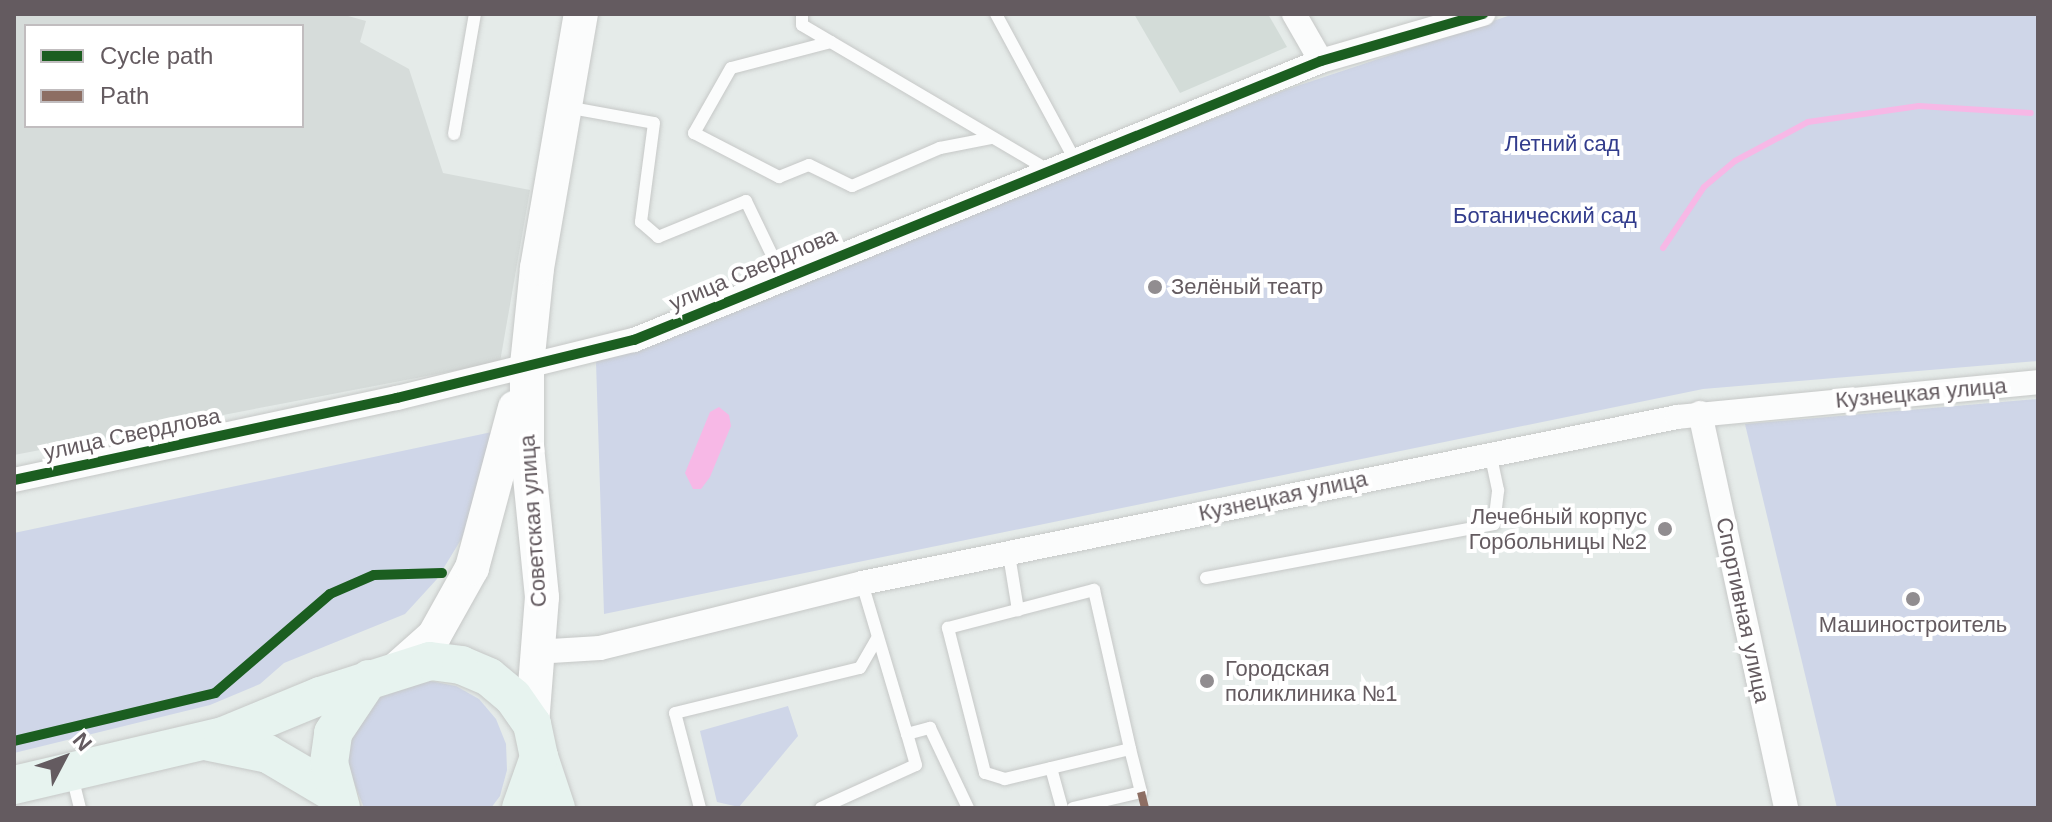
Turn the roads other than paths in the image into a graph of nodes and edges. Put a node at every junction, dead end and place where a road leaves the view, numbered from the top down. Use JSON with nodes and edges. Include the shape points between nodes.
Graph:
{"nodes":[{"id":1,"x":475,"y":14,"type":"edge"},
{"id":2,"x":581,"y":14,"type":"edge"},
{"id":3,"x":802,"y":14,"type":"edge"},
{"id":4,"x":996,"y":14,"type":"edge"},
{"id":5,"x":1294,"y":14,"type":"edge"},
{"id":6,"x":1483,"y":14,"type":"edge"},
{"id":7,"x":831,"y":42,"type":"junction"},
{"id":8,"x":1321,"y":61,"type":"junction"},
{"id":9,"x":565,"y":107,"type":"junction"},
{"id":10,"x":454,"y":134,"type":"dead end"},
{"id":11,"x":992,"y":138,"type":"junction"},
{"id":12,"x":1074,"y":158,"type":"junction"},
{"id":13,"x":1046,"y":169,"type":"junction"},
{"id":14,"x":783,"y":278,"type":"junction"},
{"id":15,"x":527,"y":365,"type":"junction"},
{"id":16,"x":2038,"y":382,"type":"edge"},
{"id":17,"x":1700,"y":413,"type":"junction"},
{"id":18,"x":1490,"y":451,"type":"junction"},
{"id":19,"x":14,"y":480,"type":"edge"},
{"id":20,"x":1009,"y":555,"type":"junction"},
{"id":21,"x":1206,"y":578,"type":"dead end"},
{"id":22,"x":862,"y":583,"type":"junction"},
{"id":23,"x":1018,"y":610,"type":"junction"},
{"id":24,"x":877,"y":638,"type":"junction"},
{"id":25,"x":535,"y":652,"type":"junction"},
{"id":26,"x":384,"y":673,"type":"junction"},
{"id":27,"x":907,"y":734,"type":"junction"},
{"id":28,"x":535,"y":741,"type":"junction"},
{"id":29,"x":198,"y":742,"type":"junction"},
{"id":30,"x":1130,"y":749,"type":"junction"},
{"id":31,"x":1051,"y":768,"type":"junction"},
{"id":32,"x":70,"y":772,"type":"junction"},
{"id":33,"x":14,"y":785,"type":"edge"},
{"id":34,"x":338,"y":800,"type":"edge"},
{"id":35,"x":1782,"y":807,"type":"edge"},
{"id":36,"x":80,"y":808,"type":"edge"},
{"id":37,"x":521,"y":808,"type":"edge"},
{"id":38,"x":556,"y":808,"type":"edge"},
{"id":39,"x":700,"y":808,"type":"edge"},
{"id":40,"x":821,"y":808,"type":"edge"},
{"id":41,"x":968,"y":808,"type":"edge"},
{"id":42,"x":1062,"y":808,"type":"edge"},
{"id":43,"x":1073,"y":808,"type":"edge"}],
"edges":[{"from":1,"to":10,"type":"lane"},
{"from":2,"to":9,"type":"main road","name":"Советская улица"},
{"from":3,"to":7,"type":"lane","via":[[802,25]]},
{"from":4,"to":12,"type":"lane"},
{"from":5,"to":8,"type":"street"},
{"from":6,"to":8,"type":"street","name":"улица Свердлова"},
{"from":7,"to":11,"type":"lane"},
{"from":7,"to":11,"type":"lane","via":[[731,68],[694,133],[779,177],[809,165],[852,186],[940,148]]},
{"from":8,"to":12,"type":"street","name":"улица Свердлова"},
{"from":9,"to":14,"type":"lane","via":[[654,123],[641,222],[658,237],[746,201]]},
{"from":9,"to":15,"type":"main road","name":"Советская улица","via":[[537,268]]},
{"from":11,"to":13,"type":"lane"},
{"from":12,"to":13,"type":"street","name":"улица Свердлова"},
{"from":13,"to":14,"type":"street","name":"улица Свердлова"},
{"from":14,"to":15,"type":"street","name":"улица Свердлова","via":[[634,340]]},
{"from":15,"to":19,"type":"street","name":"улица Свердлова"},
{"from":15,"to":25,"type":"main road","name":"Советская улица","via":[[527,448],[542,597]]},
{"from":15,"to":26,"type":"main road","name":"Советская улица","via":[[472,568],[434,636]]},
{"from":16,"to":17,"type":"street","name":"Кузнецкая улица"},
{"from":17,"to":18,"type":"street","name":"Кузнецкая улица"},
{"from":17,"to":35,"type":"street","name":"Спортивная улица"},
{"from":18,"to":20,"type":"street","name":"Кузнецкая улица"},
{"from":18,"to":21,"type":"lane","via":[[1498,490],[1494,524]]},
{"from":20,"to":22,"type":"street","name":"Кузнецкая улица"},
{"from":20,"to":23,"type":"lane"},
{"from":22,"to":24,"type":"lane"},
{"from":22,"to":25,"type":"street","name":"Кузнецкая улица","via":[[600,648]]},
{"from":23,"to":30,"type":"lane","via":[[1094,590]]},
{"from":23,"to":31,"type":"lane","via":[[948,628],[985,773],[1005,779]]},
{"from":24,"to":27,"type":"lane"},
{"from":24,"to":39,"type":"lane","via":[[860,668],[675,713]]},
{"from":25,"to":28,"type":"main road","name":"Советская улица"},
{"from":26,"to":28,"type":"main road","via":[[430,661],[461,665],[489,677],[513,697]]},
{"from":26,"to":29,"type":"main road"},
{"from":26,"to":34,"type":"main road","via":[[333,733],[329,763]]},
{"from":27,"to":40,"type":"lane","via":[[916,765]]},
{"from":27,"to":41,"type":"lane","via":[[930,728]]},
{"from":28,"to":37,"type":"main road"},
{"from":28,"to":38,"type":"main road"},
{"from":29,"to":32,"type":"main road"},
{"from":29,"to":34,"type":"main road","via":[[251,747]]},
{"from":30,"to":31,"type":"lane"},
{"from":30,"to":43,"type":"lane","via":[[1141,792]]},
{"from":31,"to":42,"type":"lane"},
{"from":32,"to":33,"type":"main road"},
{"from":32,"to":36,"type":"lane"}]}
